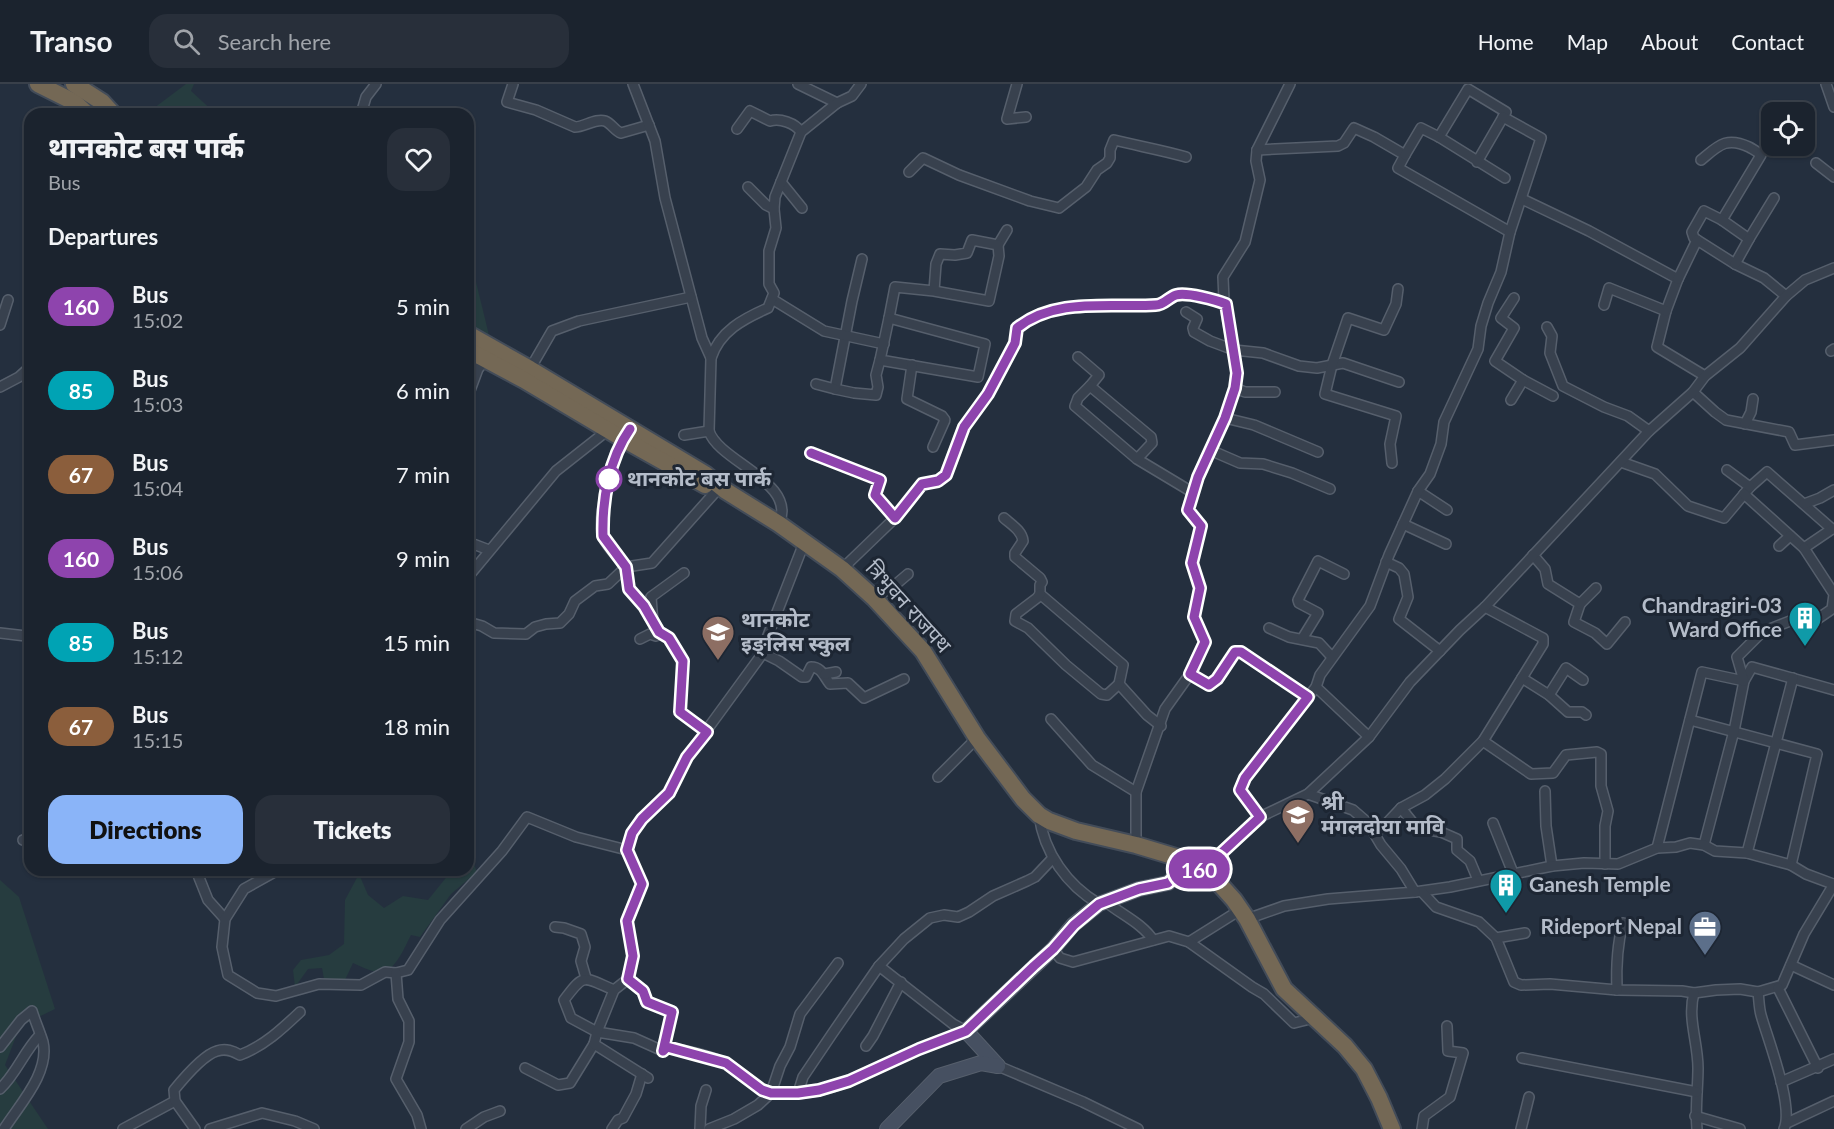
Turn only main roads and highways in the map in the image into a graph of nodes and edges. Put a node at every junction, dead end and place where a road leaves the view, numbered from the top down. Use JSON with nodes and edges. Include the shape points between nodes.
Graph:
{"nodes":[{"id":1,"x":74,"y":84,"type":"edge"},
{"id":2,"x":41,"y":85,"type":"edge"},
{"id":3,"x":80,"y":108,"type":"edge"},
{"id":4,"x":108,"y":108,"type":"edge"},
{"id":5,"x":474,"y":337,"type":"edge"},
{"id":6,"x":474,"y":353,"type":"edge"},
{"id":7,"x":620,"y":433,"type":"junction"},
{"id":8,"x":1392,"y":1129,"type":"edge"}],
"edges":[{"from":1,"to":4,"type":"highway"},
{"from":2,"to":3,"type":"highway"},
{"from":5,"to":7,"type":"highway","name":"त्रिभुवन राजपथ","via":[[530,369]]},
{"from":6,"to":7,"type":"highway","name":"त्रिभुवन राजपथ"},
{"from":7,"to":8,"type":"highway","name":"त्रिभुवन राजपथ","via":[[705,474],[722,490],[842,569],[874,598],[923,651],[977,738],[1039,815],[1076,831],[1136,845],[1204,869],[1244,915],[1284,989],[1364,1069]]}]}
